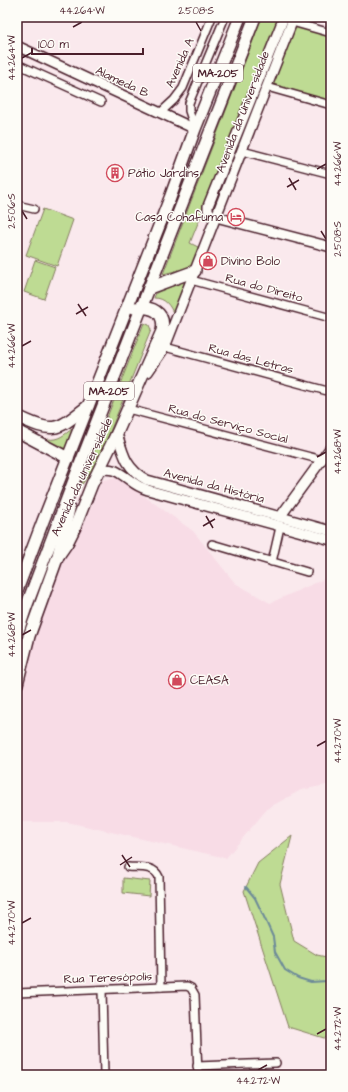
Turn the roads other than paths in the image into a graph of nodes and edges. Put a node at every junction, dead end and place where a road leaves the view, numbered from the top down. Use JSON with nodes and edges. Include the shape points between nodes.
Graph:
{"nodes":[{"id":1,"x":212,"y":17,"type":"edge"},
{"id":2,"x":225,"y":17,"type":"edge"},
{"id":3,"x":240,"y":17,"type":"edge"},
{"id":4,"x":255,"y":17,"type":"edge"},
{"id":5,"x":284,"y":17,"type":"edge"},
{"id":6,"x":294,"y":20,"type":"edge"},
{"id":7,"x":331,"y":33,"type":"edge"},
{"id":8,"x":273,"y":43,"type":"junction"},
{"id":9,"x":19,"y":45,"type":"edge"},
{"id":10,"x":283,"y":47,"type":"junction"},
{"id":11,"x":267,"y":58,"type":"junction"},
{"id":12,"x":277,"y":62,"type":"junction"},
{"id":13,"x":17,"y":64,"type":"edge"},
{"id":14,"x":267,"y":87,"type":"junction"},
{"id":15,"x":101,"y":102,"type":"dead end"},
{"id":16,"x":331,"y":105,"type":"edge"},
{"id":17,"x":160,"y":113,"type":"junction"},
{"id":18,"x":195,"y":129,"type":"junction"},
{"id":19,"x":242,"y":151,"type":"junction"},
{"id":20,"x":331,"y":174,"type":"edge"},
{"id":21,"x":17,"y":205,"type":"edge"},
{"id":22,"x":34,"y":209,"type":"dead end"},
{"id":23,"x":216,"y":217,"type":"junction"},
{"id":24,"x":331,"y":247,"type":"edge"},
{"id":25,"x":193,"y":275,"type":"junction"},
{"id":26,"x":149,"y":288,"type":"junction"},
{"id":27,"x":141,"y":307,"type":"junction"},
{"id":28,"x":126,"y":310,"type":"junction"},
{"id":29,"x":331,"y":318,"type":"edge"},
{"id":30,"x":165,"y":347,"type":"junction"},
{"id":31,"x":138,"y":387,"type":"junction"},
{"id":32,"x":331,"y":392,"type":"edge"},
{"id":33,"x":89,"y":406,"type":"junction"},
{"id":34,"x":128,"y":409,"type":"junction"},
{"id":35,"x":17,"y":416,"type":"edge"},
{"id":36,"x":17,"y":431,"type":"edge"},
{"id":37,"x":117,"y":433,"type":"junction"},
{"id":38,"x":331,"y":447,"type":"edge"},
{"id":39,"x":68,"y":458,"type":"junction"},
{"id":40,"x":322,"y":460,"type":"junction"},
{"id":41,"x":127,"y":463,"type":"junction"},
{"id":42,"x":98,"y":470,"type":"junction"},
{"id":43,"x":120,"y":472,"type":"junction"},
{"id":44,"x":76,"y":476,"type":"junction"},
{"id":45,"x":280,"y":517,"type":"junction"},
{"id":46,"x":280,"y":527,"type":"junction"},
{"id":47,"x":331,"y":530,"type":"edge"},
{"id":48,"x":331,"y":540,"type":"edge"},
{"id":49,"x":212,"y":544,"type":"dead end"},
{"id":50,"x":32,"y":550,"type":"junction"},
{"id":51,"x":58,"y":556,"type":"junction"},
{"id":52,"x":272,"y":562,"type":"junction"},
{"id":53,"x":20,"y":570,"type":"edge"},
{"id":54,"x":307,"y":572,"type":"dead end"},
{"id":55,"x":17,"y":590,"type":"edge"},
{"id":56,"x":17,"y":634,"type":"edge"},
{"id":57,"x":17,"y":684,"type":"edge"},
{"id":58,"x":128,"y":867,"type":"dead end"},
{"id":59,"x":161,"y":987,"type":"junction"},
{"id":60,"x":102,"y":990,"type":"junction"},
{"id":61,"x":17,"y":993,"type":"edge"},
{"id":62,"x":276,"y":1063,"type":"dead end"},
{"id":63,"x":198,"y":1066,"type":"junction"},
{"id":64,"x":104,"y":1075,"type":"edge"},
{"id":65,"x":198,"y":1075,"type":"edge"}],
"edges":[{"from":1,"to":17,"type":"street","name":"Avenida A","via":[[183,88]]},
{"from":2,"to":18,"type":"street","name":"Avenida A","via":[[189,103]]},
{"from":3,"to":18,"type":"main road","number":"MA-205"},
{"from":4,"to":26,"type":"main road","number":"MA-205"},
{"from":5,"to":8,"type":"street","name":"Avenida da Universidade"},
{"from":6,"to":7,"type":"street"},
{"from":6,"to":10,"type":"street","name":"Avenida da Universidade"},
{"from":8,"to":10,"type":"street"},
{"from":8,"to":11,"type":"street","name":"Avenida da Universidade"},
{"from":9,"to":17,"type":"street","name":"Alameda B"},
{"from":10,"to":12,"type":"street","name":"Avenida da Universidade"},
{"from":11,"to":12,"type":"street"},
{"from":11,"to":23,"type":"street","name":"Avenida da Universidade","via":[[208,206],[208,213]]},
{"from":12,"to":14,"type":"street","name":"Avenida da Universidade"},
{"from":13,"to":15,"type":"street"},
{"from":14,"to":16,"type":"street"},
{"from":14,"to":19,"type":"street","name":"Avenida da Universidade"},
{"from":17,"to":18,"type":"street","name":"Alameda B"},
{"from":18,"to":28,"type":"main road","number":"MA-205"},
{"from":19,"to":20,"type":"street"},
{"from":19,"to":23,"type":"street","name":"Avenida da Universidade"},
{"from":21,"to":22,"type":"street"},
{"from":23,"to":24,"type":"street"},
{"from":23,"to":25,"type":"street","name":"Avenida da Universidade"},
{"from":25,"to":26,"type":"main road"},
{"from":25,"to":29,"type":"street","name":"Rua do Direito"},
{"from":25,"to":30,"type":"street","name":"Avenida da Universidade"},
{"from":26,"to":27,"type":"main road","number":"MA-205"},
{"from":27,"to":28,"type":"main road"},
{"from":27,"to":31,"type":"main road","name":"Avenida da Universidade","via":[[151,308],[157,312],[161,316],[163,326]]},
{"from":27,"to":44,"type":"main road","number":"MA-205"},
{"from":28,"to":33,"type":"main road","number":"MA-205"},
{"from":30,"to":31,"type":"street","name":"Avenida da Universidade"},
{"from":30,"to":32,"type":"street","name":"Rua das Letras"},
{"from":31,"to":34,"type":"main road","name":"Avenida da Universidade"},
{"from":33,"to":35,"type":"main road","via":[[66,424],[55,428],[38,426]]},
{"from":33,"to":39,"type":"main road","number":"MA-205"},
{"from":34,"to":37,"type":"main road","name":"Avenida da Universidade"},
{"from":34,"to":40,"type":"street","name":"Rua do Serviço Social"},
{"from":36,"to":39,"type":"main road"},
{"from":37,"to":41,"type":"street","name":"Avenida da História"},
{"from":37,"to":42,"type":"main road","name":"Avenida da Universidade"},
{"from":38,"to":40,"type":"street"},
{"from":39,"to":50,"type":"main road","number":"MA-205"},
{"from":40,"to":45,"type":"street"},
{"from":41,"to":43,"type":"street"},
{"from":41,"to":45,"type":"street","name":"Avenida da História","via":[[136,474],[155,482]]},
{"from":42,"to":43,"type":"street","via":[[111,469]]},
{"from":42,"to":51,"type":"main road","name":"Avenida da Universidade","via":[[75,528]]},
{"from":43,"to":46,"type":"street","name":"Avenida da História","via":[[148,490]]},
{"from":44,"to":51,"type":"main road"},
{"from":44,"to":56,"type":"main road","number":"MA-205"},
{"from":45,"to":47,"type":"street","name":"Avenida da História"},
{"from":46,"to":48,"type":"street","name":"Avenida da História"},
{"from":46,"to":52,"type":"street"},
{"from":49,"to":52,"type":"street"},
{"from":50,"to":53,"type":"main road","number":"MA-205"},
{"from":50,"to":55,"type":"main road","number":"MA-205"},
{"from":51,"to":57,"type":"main road","via":[[29,636]]},
{"from":52,"to":54,"type":"street"},
{"from":58,"to":59,"type":"street","via":[[151,868],[159,877]]},
{"from":59,"to":60,"type":"street","name":"Rua Teresópolis"},
{"from":59,"to":63,"type":"street","name":"Rua Teresópolis","via":[[187,986],[195,995]]},
{"from":60,"to":61,"type":"street","name":"Rua Teresópolis"},
{"from":60,"to":64,"type":"street"},
{"from":62,"to":63,"type":"street"},
{"from":63,"to":65,"type":"street"}]}
